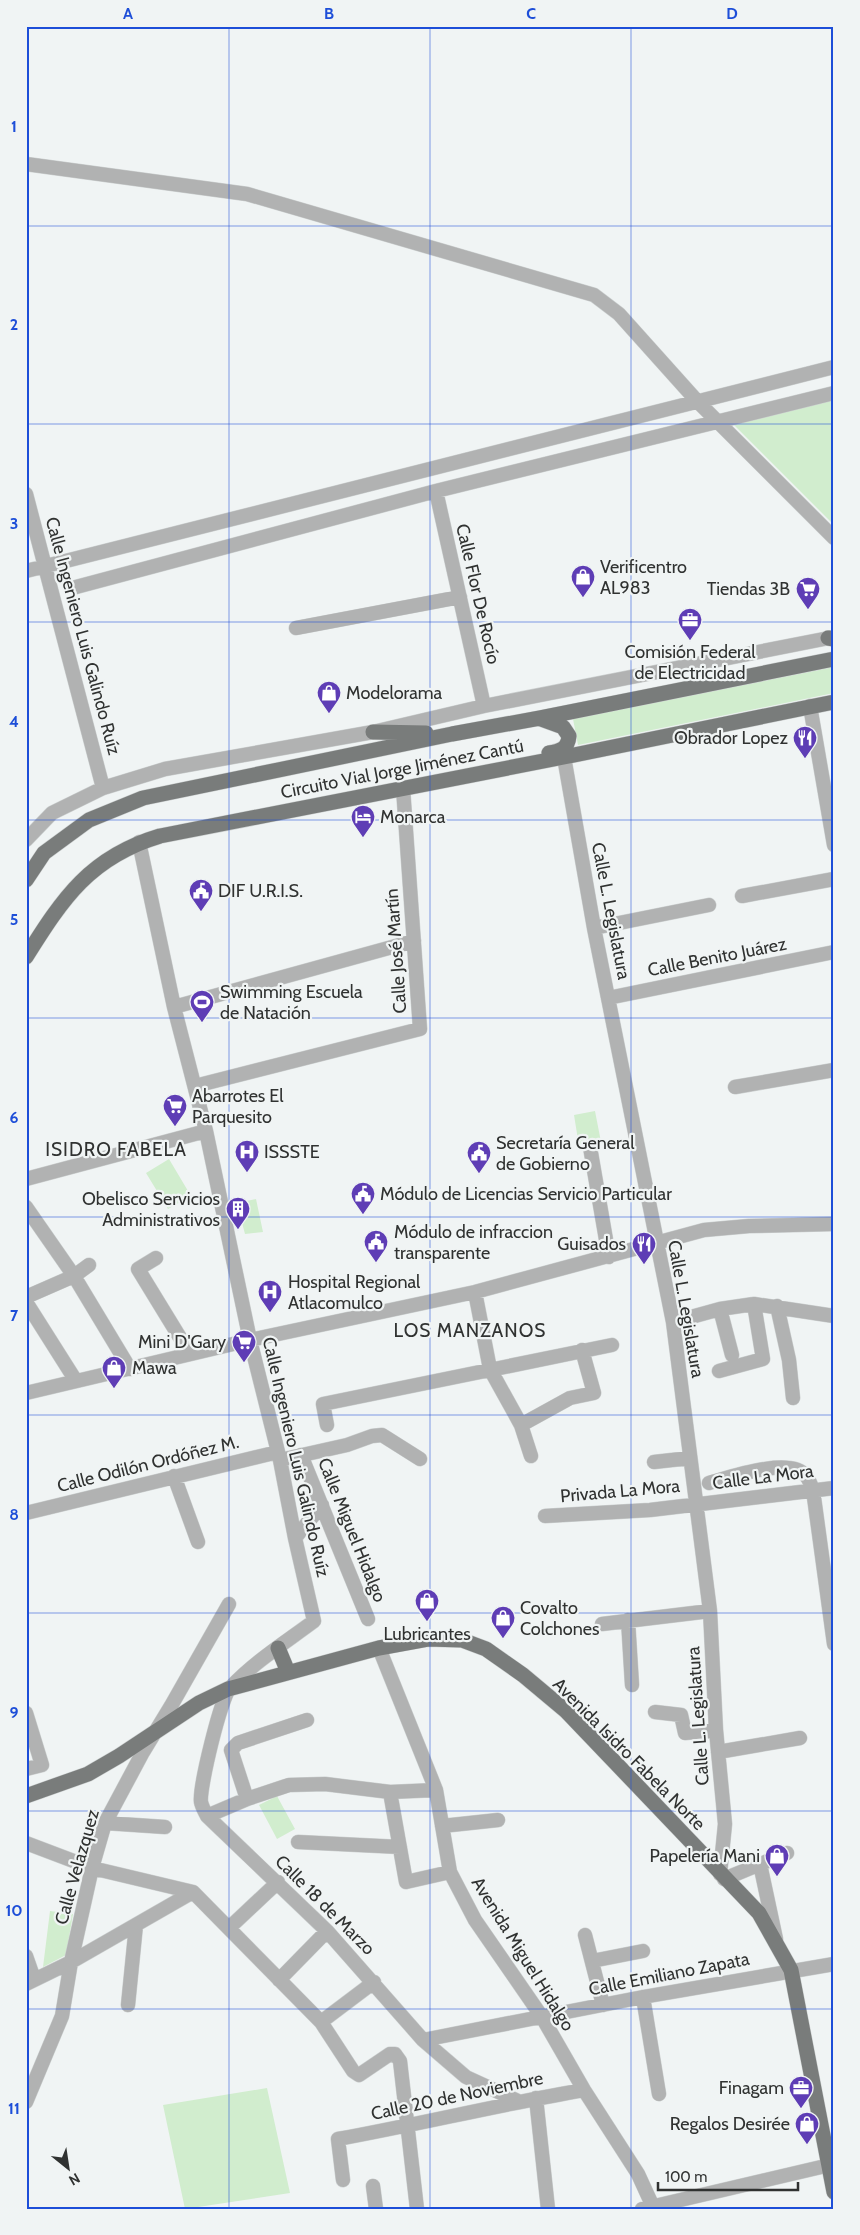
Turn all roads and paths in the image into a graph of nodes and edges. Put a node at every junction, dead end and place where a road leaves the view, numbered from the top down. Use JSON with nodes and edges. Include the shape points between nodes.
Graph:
{"nodes":[{"id":1,"x":26,"y":164,"type":"edge"},
{"id":2,"x":834,"y":367,"type":"edge"},
{"id":3,"x":834,"y":393,"type":"edge"},
{"id":4,"x":697,"y":401,"type":"junction"},
{"id":5,"x":719,"y":423,"type":"junction"},
{"id":6,"x":436,"y":491,"type":"junction"},
{"id":7,"x":26,"y":494,"type":"edge"},
{"id":8,"x":834,"y":538,"type":"edge"},
{"id":9,"x":44,"y":566,"type":"junction"},
{"id":10,"x":26,"y":570,"type":"edge"},
{"id":11,"x":76,"y":587,"type":"dead end"},
{"id":12,"x":460,"y":597,"type":"junction"},
{"id":13,"x":296,"y":628,"type":"dead end"},
{"id":14,"x":832,"y":638,"type":"edge"},
{"id":15,"x":834,"y":659,"type":"edge"},
{"id":16,"x":834,"y":702,"type":"edge"},
{"id":17,"x":484,"y":706,"type":"junction"},
{"id":18,"x":810,"y":706,"type":"junction"},
{"id":19,"x":540,"y":718,"type":"junction"},
{"id":20,"x":373,"y":732,"type":"junction"},
{"id":21,"x":452,"y":734,"type":"junction"},
{"id":22,"x":564,"y":757,"type":"junction"},
{"id":23,"x":457,"y":777,"type":"junction"},
{"id":24,"x":103,"y":788,"type":"junction"},
{"id":25,"x":403,"y":788,"type":"junction"},
{"id":26,"x":833,"y":829,"type":"edge"},
{"id":27,"x":26,"y":840,"type":"edge"},
{"id":28,"x":139,"y":842,"type":"junction"},
{"id":29,"x":834,"y":845,"type":"edge"},
{"id":30,"x":834,"y":879,"type":"edge"},
{"id":31,"x":26,"y":880,"type":"edge"},
{"id":32,"x":742,"y":896,"type":"dead end"},
{"id":33,"x":709,"y":906,"type":"dead end"},
{"id":34,"x":594,"y":928,"type":"junction"},
{"id":35,"x":414,"y":941,"type":"junction"},
{"id":36,"x":834,"y":952,"type":"edge"},
{"id":37,"x":26,"y":957,"type":"edge"},
{"id":38,"x":608,"y":998,"type":"junction"},
{"id":39,"x":174,"y":1007,"type":"junction"},
{"id":40,"x":834,"y":1070,"type":"edge"},
{"id":41,"x":195,"y":1086,"type":"junction"},
{"id":42,"x":735,"y":1087,"type":"dead end"},
{"id":43,"x":206,"y":1132,"type":"junction"},
{"id":44,"x":590,"y":1147,"type":"dead end"},
{"id":45,"x":26,"y":1179,"type":"edge"},
{"id":46,"x":26,"y":1207,"type":"edge"},
{"id":47,"x":834,"y":1224,"type":"edge"},
{"id":48,"x":656,"y":1243,"type":"junction"},
{"id":49,"x":609,"y":1257,"type":"junction"},
{"id":50,"x":156,"y":1258,"type":"dead end"},
{"id":51,"x":89,"y":1265,"type":"dead end"},
{"id":52,"x":74,"y":1276,"type":"junction"},
{"id":53,"x":475,"y":1292,"type":"junction"},
{"id":54,"x":26,"y":1297,"type":"edge"},
{"id":55,"x":26,"y":1302,"type":"edge"},
{"id":56,"x":754,"y":1304,"type":"junction"},
{"id":57,"x":777,"y":1306,"type":"junction"},
{"id":58,"x":720,"y":1309,"type":"junction"},
{"id":59,"x":834,"y":1316,"type":"edge"},
{"id":60,"x":672,"y":1322,"type":"junction"},
{"id":61,"x":250,"y":1340,"type":"junction"},
{"id":62,"x":612,"y":1346,"type":"dead end"},
{"id":63,"x":582,"y":1350,"type":"junction"},
{"id":64,"x":190,"y":1354,"type":"junction"},
{"id":65,"x":732,"y":1355,"type":"dead end"},
{"id":66,"x":130,"y":1369,"type":"junction"},
{"id":67,"x":490,"y":1369,"type":"junction"},
{"id":68,"x":719,"y":1371,"type":"dead end"},
{"id":69,"x":76,"y":1381,"type":"junction"},
{"id":70,"x":26,"y":1393,"type":"edge"},
{"id":71,"x":793,"y":1398,"type":"dead end"},
{"id":72,"x":327,"y":1425,"type":"dead end"},
{"id":73,"x":521,"y":1425,"type":"junction"},
{"id":74,"x":301,"y":1455,"type":"junction"},
{"id":75,"x":279,"y":1456,"type":"junction"},
{"id":76,"x":531,"y":1456,"type":"dead end"},
{"id":77,"x":420,"y":1458,"type":"dead end"},
{"id":78,"x":690,"y":1458,"type":"junction"},
{"id":79,"x":654,"y":1462,"type":"dead end"},
{"id":80,"x":174,"y":1476,"type":"junction"},
{"id":81,"x":710,"y":1483,"type":"dead end"},
{"id":82,"x":834,"y":1488,"type":"edge"},
{"id":83,"x":813,"y":1490,"type":"junction"},
{"id":84,"x":322,"y":1504,"type":"junction"},
{"id":85,"x":697,"y":1504,"type":"junction"},
{"id":86,"x":26,"y":1513,"type":"edge"},
{"id":87,"x":545,"y":1516,"type":"dead end"},
{"id":88,"x":295,"y":1538,"type":"junction"},
{"id":89,"x":198,"y":1542,"type":"dead end"},
{"id":90,"x":229,"y":1604,"type":"dead end"},
{"id":91,"x":710,"y":1611,"type":"junction"},
{"id":92,"x":368,"y":1619,"type":"dead end"},
{"id":93,"x":628,"y":1620,"type":"junction"},
{"id":94,"x":602,"y":1624,"type":"dead end"},
{"id":95,"x":834,"y":1644,"type":"edge"},
{"id":96,"x":278,"y":1648,"type":"junction"},
{"id":97,"x":379,"y":1648,"type":"junction"},
{"id":98,"x":288,"y":1672,"type":"junction"},
{"id":99,"x":632,"y":1685,"type":"dead end"},
{"id":100,"x":228,"y":1689,"type":"junction"},
{"id":101,"x":655,"y":1712,"type":"dead end"},
{"id":102,"x":26,"y":1713,"type":"edge"},
{"id":103,"x":307,"y":1720,"type":"dead end"},
{"id":104,"x":716,"y":1730,"type":"junction"},
{"id":105,"x":156,"y":1732,"type":"junction"},
{"id":106,"x":800,"y":1738,"type":"dead end"},
{"id":107,"x":718,"y":1752,"type":"junction"},
{"id":108,"x":26,"y":1769,"type":"edge"},
{"id":109,"x":436,"y":1790,"type":"junction"},
{"id":110,"x":390,"y":1792,"type":"junction"},
{"id":111,"x":29,"y":1798,"type":"edge"},
{"id":112,"x":247,"y":1799,"type":"junction"},
{"id":113,"x":207,"y":1816,"type":"junction"},
{"id":114,"x":498,"y":1820,"type":"dead end"},
{"id":115,"x":105,"y":1823,"type":"junction"},
{"id":116,"x":442,"y":1826,"type":"junction"},
{"id":117,"x":165,"y":1827,"type":"dead end"},
{"id":118,"x":298,"y":1842,"type":"dead end"},
{"id":119,"x":26,"y":1843,"type":"edge"},
{"id":120,"x":400,"y":1847,"type":"junction"},
{"id":121,"x":787,"y":1853,"type":"dead end"},
{"id":122,"x":760,"y":1864,"type":"junction"},
{"id":123,"x":92,"y":1868,"type":"junction"},
{"id":124,"x":450,"y":1872,"type":"junction"},
{"id":125,"x":722,"y":1876,"type":"junction"},
{"id":126,"x":278,"y":1882,"type":"junction"},
{"id":127,"x":193,"y":1892,"type":"junction"},
{"id":128,"x":136,"y":1926,"type":"junction"},
{"id":129,"x":229,"y":1928,"type":"junction"},
{"id":130,"x":327,"y":1931,"type":"junction"},
{"id":131,"x":585,"y":1935,"type":"dead end"},
{"id":132,"x":776,"y":1942,"type":"junction"},
{"id":133,"x":643,"y":1951,"type":"dead end"},
{"id":134,"x":26,"y":1956,"type":"edge"},
{"id":135,"x":592,"y":1961,"type":"junction"},
{"id":136,"x":71,"y":1962,"type":"junction"},
{"id":137,"x":834,"y":1964,"type":"edge"},
{"id":138,"x":791,"y":1970,"type":"junction"},
{"id":139,"x":279,"y":1980,"type":"junction"},
{"id":140,"x":30,"y":1981,"type":"edge"},
{"id":141,"x":374,"y":1982,"type":"junction"},
{"id":142,"x":643,"y":1997,"type":"junction"},
{"id":143,"x":128,"y":2005,"type":"dead end"},
{"id":144,"x":603,"y":2005,"type":"junction"},
{"id":145,"x":542,"y":2017,"type":"junction"},
{"id":146,"x":321,"y":2022,"type":"junction"},
{"id":147,"x":423,"y":2040,"type":"junction"},
{"id":148,"x":584,"y":2090,"type":"junction"},
{"id":149,"x":659,"y":2094,"type":"dead end"},
{"id":150,"x":536,"y":2098,"type":"junction"},
{"id":151,"x":518,"y":2101,"type":"junction"},
{"id":152,"x":26,"y":2102,"type":"edge"},
{"id":153,"x":407,"y":2126,"type":"junction"},
{"id":154,"x":831,"y":2165,"type":"edge"},
{"id":155,"x":343,"y":2180,"type":"dead end"},
{"id":156,"x":373,"y":2186,"type":"dead end"},
{"id":157,"x":834,"y":2192,"type":"edge"},
{"id":158,"x":650,"y":2208,"type":"edge"},
{"id":159,"x":376,"y":2209,"type":"edge"},
{"id":160,"x":417,"y":2209,"type":"edge"},
{"id":161,"x":548,"y":2209,"type":"edge"}],
"edges":[{"from":1,"to":4,"type":"street","via":[[248,194],[594,295],[619,314]]},
{"from":2,"to":4,"type":"street"},
{"from":3,"to":5,"type":"street"},
{"from":4,"to":5,"type":"street"},
{"from":4,"to":9,"type":"street"},
{"from":5,"to":6,"type":"street"},
{"from":5,"to":8,"type":"street"},
{"from":6,"to":11,"type":"street"},
{"from":6,"to":12,"type":"street","name":"Calle Flor De Rocío"},
{"from":7,"to":9,"type":"street","name":"Calle Ingeniero Luis Galindo Ruíz"},
{"from":9,"to":10,"type":"street"},
{"from":9,"to":24,"type":"street","name":"Calle Ingeniero Luis Galindo Ruíz"},
{"from":12,"to":13,"type":"street"},
{"from":12,"to":17,"type":"street","name":"Calle Flor De Rocío"},
{"from":14,"to":17,"type":"street"},
{"from":15,"to":19,"type":"main road","name":"Circuito Vial Jorge Jiménez Cantú"},
{"from":16,"to":18,"type":"main road","name":"Circuito Vial Jorge Jiménez Cantú"},
{"from":17,"to":20,"type":"street"},
{"from":18,"to":22,"type":"main road","name":"Circuito Vial Jorge Jiménez Cantú"},
{"from":18,"to":26,"type":"street"},
{"from":19,"to":21,"type":"main road","name":"Circuito Vial Jorge Jiménez Cantú"},
{"from":19,"to":23,"type":"main road","via":[[566,731],[569,742],[564,749],[474,768]]},
{"from":20,"to":21,"type":"main road"},
{"from":20,"to":24,"type":"street","via":[[165,769]]},
{"from":21,"to":31,"type":"main road","name":"Circuito Vial Jorge Jiménez Cantú","via":[[143,798],[88,820],[44,853]]},
{"from":22,"to":23,"type":"main road","name":"Circuito Vial Jorge Jiménez Cantú"},
{"from":22,"to":34,"type":"street","name":"Calle L. Legislatura"},
{"from":23,"to":25,"type":"main road","name":"Circuito Vial Jorge Jiménez Cantú"},
{"from":24,"to":27,"type":"street","via":[[52,813]]},
{"from":25,"to":28,"type":"main road","name":"Circuito Vial Jorge Jiménez Cantú"},
{"from":25,"to":35,"type":"street","name":"Calle José Martín"},
{"from":26,"to":29,"type":"street"},
{"from":28,"to":37,"type":"main road","name":"Circuito Vial Jorge Jiménez Cantú","via":[[117,853],[82,879]]},
{"from":28,"to":39,"type":"street","name":"Calle Ingeniero Luis Galindo Ruíz"},
{"from":30,"to":32,"type":"street"},
{"from":33,"to":34,"type":"street"},
{"from":34,"to":38,"type":"street","name":"Calle L. Legislatura"},
{"from":35,"to":39,"type":"street"},
{"from":35,"to":41,"type":"street","name":"Calle José Martín","via":[[420,1029]]},
{"from":36,"to":38,"type":"street","name":"Calle Benito Juárez"},
{"from":38,"to":48,"type":"street","name":"Calle L. Legislatura"},
{"from":39,"to":41,"type":"street","name":"Calle Ingeniero Luis Galindo Ruíz"},
{"from":40,"to":42,"type":"street"},
{"from":41,"to":43,"type":"street","name":"Calle Ingeniero Luis Galindo Ruíz"},
{"from":43,"to":45,"type":"street"},
{"from":43,"to":61,"type":"street","name":"Calle Ingeniero Luis Galindo Ruíz"},
{"from":44,"to":49,"type":"street"},
{"from":46,"to":52,"type":"street"},
{"from":47,"to":48,"type":"street","via":[[704,1230]]},
{"from":48,"to":49,"type":"street"},
{"from":48,"to":60,"type":"street","name":"Calle L. Legislatura"},
{"from":49,"to":53,"type":"street"},
{"from":50,"to":64,"type":"street","via":[[138,1268]]},
{"from":51,"to":52,"type":"street"},
{"from":52,"to":54,"type":"street"},
{"from":52,"to":66,"type":"street"},
{"from":53,"to":61,"type":"street"},
{"from":53,"to":67,"type":"street"},
{"from":55,"to":69,"type":"street"},
{"from":56,"to":57,"type":"street"},
{"from":56,"to":58,"type":"street"},
{"from":56,"to":68,"type":"street","via":[[763,1359]]},
{"from":57,"to":59,"type":"street"},
{"from":57,"to":71,"type":"street","via":[[789,1360]]},
{"from":58,"to":60,"type":"street"},
{"from":58,"to":65,"type":"street"},
{"from":60,"to":78,"type":"street","name":"Calle L. Legislatura"},
{"from":61,"to":64,"type":"street"},
{"from":61,"to":75,"type":"street","name":"Calle Ingeniero Luis Galindo Ruíz"},
{"from":62,"to":63,"type":"street"},
{"from":63,"to":67,"type":"street"},
{"from":63,"to":73,"type":"street","via":[[594,1393],[570,1398]]},
{"from":64,"to":66,"type":"street"},
{"from":66,"to":69,"type":"street"},
{"from":67,"to":72,"type":"street","via":[[323,1404]]},
{"from":67,"to":73,"type":"street"},
{"from":69,"to":70,"type":"street"},
{"from":73,"to":76,"type":"street"},
{"from":74,"to":75,"type":"street","name":"Calle Odilón Ordóñez M."},
{"from":74,"to":77,"type":"street","name":"Calle Odilón Ordóñez M.","via":[[382,1435]]},
{"from":74,"to":84,"type":"street","name":"Calle Miguel Hidalgo"},
{"from":75,"to":80,"type":"street","name":"Calle Odilón Ordóñez M."},
{"from":75,"to":88,"type":"street","name":"Calle Ingeniero Luis Galindo Ruíz"},
{"from":78,"to":79,"type":"street"},
{"from":78,"to":85,"type":"street","name":"Calle L. Legislatura"},
{"from":80,"to":86,"type":"street","name":"Calle Odilón Ordóñez M."},
{"from":80,"to":89,"type":"street"},
{"from":81,"to":83,"type":"street","via":[[752,1471],[787,1467],[801,1471]]},
{"from":82,"to":83,"type":"street","name":"Calle La Mora"},
{"from":83,"to":85,"type":"street","name":"Calle La Mora"},
{"from":83,"to":95,"type":"street"},
{"from":84,"to":88,"type":"street"},
{"from":84,"to":92,"type":"street","name":"Calle Miguel Hidalgo"},
{"from":85,"to":87,"type":"street","name":"Privada La Mora"},
{"from":85,"to":91,"type":"street","name":"Calle L. Legislatura"},
{"from":88,"to":96,"type":"street","name":"Calle Ingeniero Luis Galindo Ruíz","via":[[314,1621]]},
{"from":90,"to":105,"type":"street","name":"Calle Velazquez"},
{"from":91,"to":93,"type":"street"},
{"from":91,"to":104,"type":"street","name":"Calle L. Legislatura"},
{"from":93,"to":94,"type":"street"},
{"from":93,"to":99,"type":"street"},
{"from":96,"to":98,"type":"main road"},
{"from":96,"to":100,"type":"street","name":"Calle Ingeniero Luis Galindo Ruíz"},
{"from":97,"to":98,"type":"main road","name":"Avenida Isidro Fabela Norte"},
{"from":97,"to":109,"type":"street","name":"Avenida Miguel Hidalgo"},
{"from":97,"to":125,"type":"main road","name":"Avenida Isidro Fabela Norte","via":[[428,1639],[462,1640],[486,1649],[566,1711]]},
{"from":98,"to":100,"type":"main road","name":"Avenida Isidro Fabela Norte"},
{"from":100,"to":105,"type":"main road","name":"Avenida Isidro Fabela Norte","via":[[199,1703]]},
{"from":100,"to":113,"type":"street","via":[[202,1784],[201,1803]]},
{"from":101,"to":104,"type":"street","via":[[681,1715],[685,1732]]},
{"from":102,"to":108,"type":"street","via":[[42,1765]]},
{"from":103,"to":112,"type":"street","via":[[238,1743],[231,1750]]},
{"from":104,"to":107,"type":"street","name":"Calle L. Legislatura"},
{"from":105,"to":111,"type":"main road","name":"Avenida Isidro Fabela Norte","via":[[88,1774]]},
{"from":105,"to":115,"type":"street","name":"Calle Velazquez"},
{"from":106,"to":107,"type":"street"},
{"from":107,"to":125,"type":"street","name":"Calle L. Legislatura","via":[[725,1824]]},
{"from":109,"to":110,"type":"street"},
{"from":109,"to":116,"type":"street","name":"Avenida Miguel Hidalgo"},
{"from":110,"to":112,"type":"street","via":[[325,1784],[289,1784]]},
{"from":110,"to":120,"type":"street"},
{"from":112,"to":113,"type":"street"},
{"from":113,"to":126,"type":"street","name":"Calle 18 de Marzo"},
{"from":114,"to":116,"type":"street"},
{"from":115,"to":117,"type":"street"},
{"from":115,"to":123,"type":"street","name":"Calle Velazquez"},
{"from":116,"to":124,"type":"street","name":"Avenida Miguel Hidalgo"},
{"from":118,"to":120,"type":"street"},
{"from":119,"to":123,"type":"street"},
{"from":120,"to":124,"type":"street","via":[[406,1882]]},
{"from":121,"to":122,"type":"street"},
{"from":122,"to":125,"type":"street"},
{"from":122,"to":132,"type":"street"},
{"from":123,"to":127,"type":"street"},
{"from":123,"to":136,"type":"street","name":"Calle Velazquez"},
{"from":124,"to":145,"type":"street","name":"Avenida Miguel Hidalgo","via":[[475,1920]]},
{"from":125,"to":132,"type":"main road","name":"Avenida Isidro Fabela Norte","via":[[759,1913]]},
{"from":126,"to":129,"type":"street"},
{"from":126,"to":130,"type":"street","name":"Calle 18 de Marzo"},
{"from":127,"to":128,"type":"street"},
{"from":127,"to":129,"type":"street"},
{"from":128,"to":136,"type":"street"},
{"from":128,"to":143,"type":"street"},
{"from":129,"to":139,"type":"street"},
{"from":130,"to":139,"type":"street"},
{"from":130,"to":141,"type":"street","name":"Calle 18 de Marzo"},
{"from":131,"to":135,"type":"street"},
{"from":132,"to":138,"type":"main road","name":"Avenida Isidro Fabela Norte"},
{"from":133,"to":135,"type":"street"},
{"from":134,"to":140,"type":"street"},
{"from":135,"to":144,"type":"street"},
{"from":136,"to":140,"type":"street"},
{"from":136,"to":152,"type":"street","name":"Calle Velazquez","via":[[62,2016]]},
{"from":137,"to":138,"type":"street","name":"Calle Emiliano Zapata"},
{"from":138,"to":142,"type":"street","name":"Calle Emiliano Zapata"},
{"from":138,"to":154,"type":"main road","name":"Avenida Isidro Fabela Norte"},
{"from":139,"to":146,"type":"street"},
{"from":141,"to":146,"type":"street"},
{"from":141,"to":147,"type":"street","name":"Calle 18 de Marzo"},
{"from":142,"to":144,"type":"street","name":"Calle Emiliano Zapata"},
{"from":142,"to":149,"type":"street"},
{"from":144,"to":145,"type":"street","name":"Calle Emiliano Zapata"},
{"from":145,"to":147,"type":"street","name":"Calle Emiliano Zapata"},
{"from":145,"to":148,"type":"street","name":"Avenida Miguel Hidalgo"},
{"from":146,"to":153,"type":"street","via":[[353,2071],[359,2075],[390,2054],[395,2054],[400,2061]]},
{"from":147,"to":151,"type":"street","name":"Calle 18 de Marzo","via":[[466,2076]]},
{"from":148,"to":150,"type":"street","name":"Calle 20 de Noviembre"},
{"from":148,"to":158,"type":"street","name":"Avenida Miguel Hidalgo","via":[[638,2174]]},
{"from":150,"to":151,"type":"street","name":"Calle 20 de Noviembre"},
{"from":150,"to":161,"type":"street"},
{"from":151,"to":153,"type":"street","name":"Calle 20 de Noviembre"},
{"from":153,"to":155,"type":"street","name":"Calle 20 de Noviembre","via":[[338,2139]]},
{"from":153,"to":160,"type":"street"},
{"from":154,"to":157,"type":"main road","name":"Avenida Isidro Fabela Norte"},
{"from":154,"to":158,"type":"street"},
{"from":156,"to":159,"type":"street"}]}
